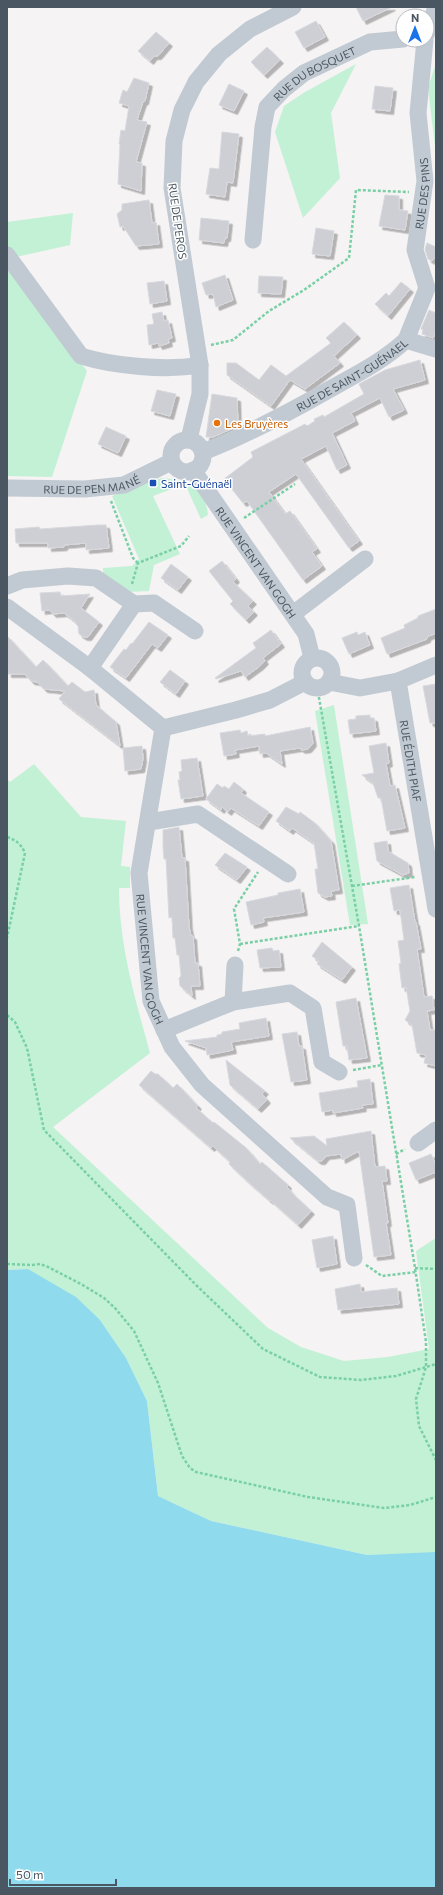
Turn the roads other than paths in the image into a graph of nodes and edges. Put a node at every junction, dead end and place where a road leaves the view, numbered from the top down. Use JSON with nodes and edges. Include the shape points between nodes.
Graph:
{"nodes":[{"id":1,"x":293,"y":7,"type":"edge"},
{"id":2,"x":395,"y":40,"type":"edge"},
{"id":3,"x":423,"y":48,"type":"edge"},
{"id":4,"x":428,"y":186,"type":"edge"},
{"id":5,"x":254,"y":240,"type":"dead end"},
{"id":6,"x":7,"y":255,"type":"edge"},
{"id":7,"x":406,"y":340,"type":"junction"},
{"id":8,"x":436,"y":349,"type":"edge"},
{"id":9,"x":200,"y":365,"type":"junction"},
{"id":10,"x":189,"y":439,"type":"junction"},
{"id":11,"x":203,"y":452,"type":"junction"},
{"id":12,"x":171,"y":462,"type":"junction"},
{"id":13,"x":193,"y":470,"type":"junction"},
{"id":14,"x":7,"y":488,"type":"edge"},
{"id":15,"x":365,"y":559,"type":"dead end"},
{"id":16,"x":7,"y":586,"type":"edge"},
{"id":17,"x":134,"y":604,"type":"junction"},
{"id":18,"x":7,"y":607,"type":"edge"},
{"id":19,"x":293,"y":614,"type":"junction"},
{"id":20,"x":195,"y":631,"type":"dead end"},
{"id":21,"x":312,"y":658,"type":"junction"},
{"id":22,"x":436,"y":665,"type":"edge"},
{"id":23,"x":90,"y":668,"type":"junction"},
{"id":24,"x":398,"y":681,"type":"junction"},
{"id":25,"x":317,"y":684,"type":"junction"},
{"id":26,"x":164,"y":728,"type":"junction"},
{"id":27,"x":149,"y":822,"type":"junction"},
{"id":28,"x":432,"y":868,"type":"edge"},
{"id":29,"x":288,"y":874,"type":"dead end"},
{"id":30,"x":436,"y":909,"type":"edge"},
{"id":31,"x":235,"y":965,"type":"road end"},
{"id":32,"x":233,"y":1002,"type":"junction"},
{"id":33,"x":164,"y":1030,"type":"junction"},
{"id":34,"x":339,"y":1072,"type":"road end"},
{"id":35,"x":436,"y":1130,"type":"edge"},
{"id":36,"x":418,"y":1142,"type":"dead end"},
{"id":37,"x":354,"y":1258,"type":"road end"}],
"edges":[{"from":1,"to":9,"type":"street","name":"RUE DE PEROS","via":[[250,29],[219,54],[196,82],[182,110],[174,141],[172,188]]},
{"from":2,"to":5,"type":"street","name":"RUE DU BOSQUET","via":[[370,42],[304,72],[268,107],[263,127]]},
{"from":3,"to":4,"type":"street","name":"RUE DES PINS","via":[[418,113]]},
{"from":4,"to":7,"type":"street","name":"RUE DES PINS","via":[[415,250],[427,288]]},
{"from":6,"to":9,"type":"street","via":[[81,356],[97,361],[138,365]]},
{"from":7,"to":8,"type":"street","name":"RUE DE SAINT-GUÉNAEL"},
{"from":7,"to":11,"type":"street","name":"RUE DE SAINT-GUÉNAEL","via":[[387,357],[304,404]]},
{"from":9,"to":10,"type":"street","name":"RUE DE PEROS","via":[[200,394]]},
{"from":10,"to":11,"type":"street"},
{"from":10,"to":12,"type":"street","via":[[174,445]]},
{"from":11,"to":13,"type":"street","via":[[202,462]]},
{"from":12,"to":13,"type":"street","via":[[184,472]]},
{"from":12,"to":14,"type":"street","name":"RUE DE PEN MANÉ","via":[[124,485],[85,490]]},
{"from":13,"to":19,"type":"street","name":"RUE VINCENT VAN GOGH"},
{"from":15,"to":19,"type":"street"},
{"from":16,"to":17,"type":"street","via":[[22,580],[68,576],[96,578]]},
{"from":17,"to":20,"type":"street","via":[[154,603]]},
{"from":17,"to":23,"type":"street"},
{"from":18,"to":23,"type":"street"},
{"from":19,"to":21,"type":"street","name":"RUE VINCENT VAN GOGH","via":[[306,634]]},
{"from":21,"to":25,"type":"street","via":[[303,665],[302,677]]},
{"from":21,"to":25,"type":"street","via":[[322,658],[329,664],[332,673]]},
{"from":22,"to":24,"type":"street"},
{"from":23,"to":26,"type":"street"},
{"from":24,"to":25,"type":"street","via":[[360,688]]},
{"from":24,"to":28,"type":"street","name":"RUE ÉDITH PIAF"},
{"from":25,"to":26,"type":"street","via":[[236,710]]},
{"from":26,"to":27,"type":"street","name":"RUE VINCENT VAN GOGH"},
{"from":27,"to":29,"type":"street","via":[[198,814]]},
{"from":27,"to":33,"type":"street","name":"RUE VINCENT VAN GOGH","via":[[140,873],[151,1000]]},
{"from":28,"to":30,"type":"street","name":"RUE ÉDITH PIAF"},
{"from":31,"to":32,"type":"street"},
{"from":32,"to":33,"type":"street"},
{"from":32,"to":34,"type":"street","via":[[290,994],[313,1008],[322,1062]]},
{"from":33,"to":37,"type":"street","name":"RUE VINCENT VAN GOGH","via":[[172,1047],[202,1085],[327,1197],[347,1205]]},
{"from":35,"to":36,"type":"street"}]}
